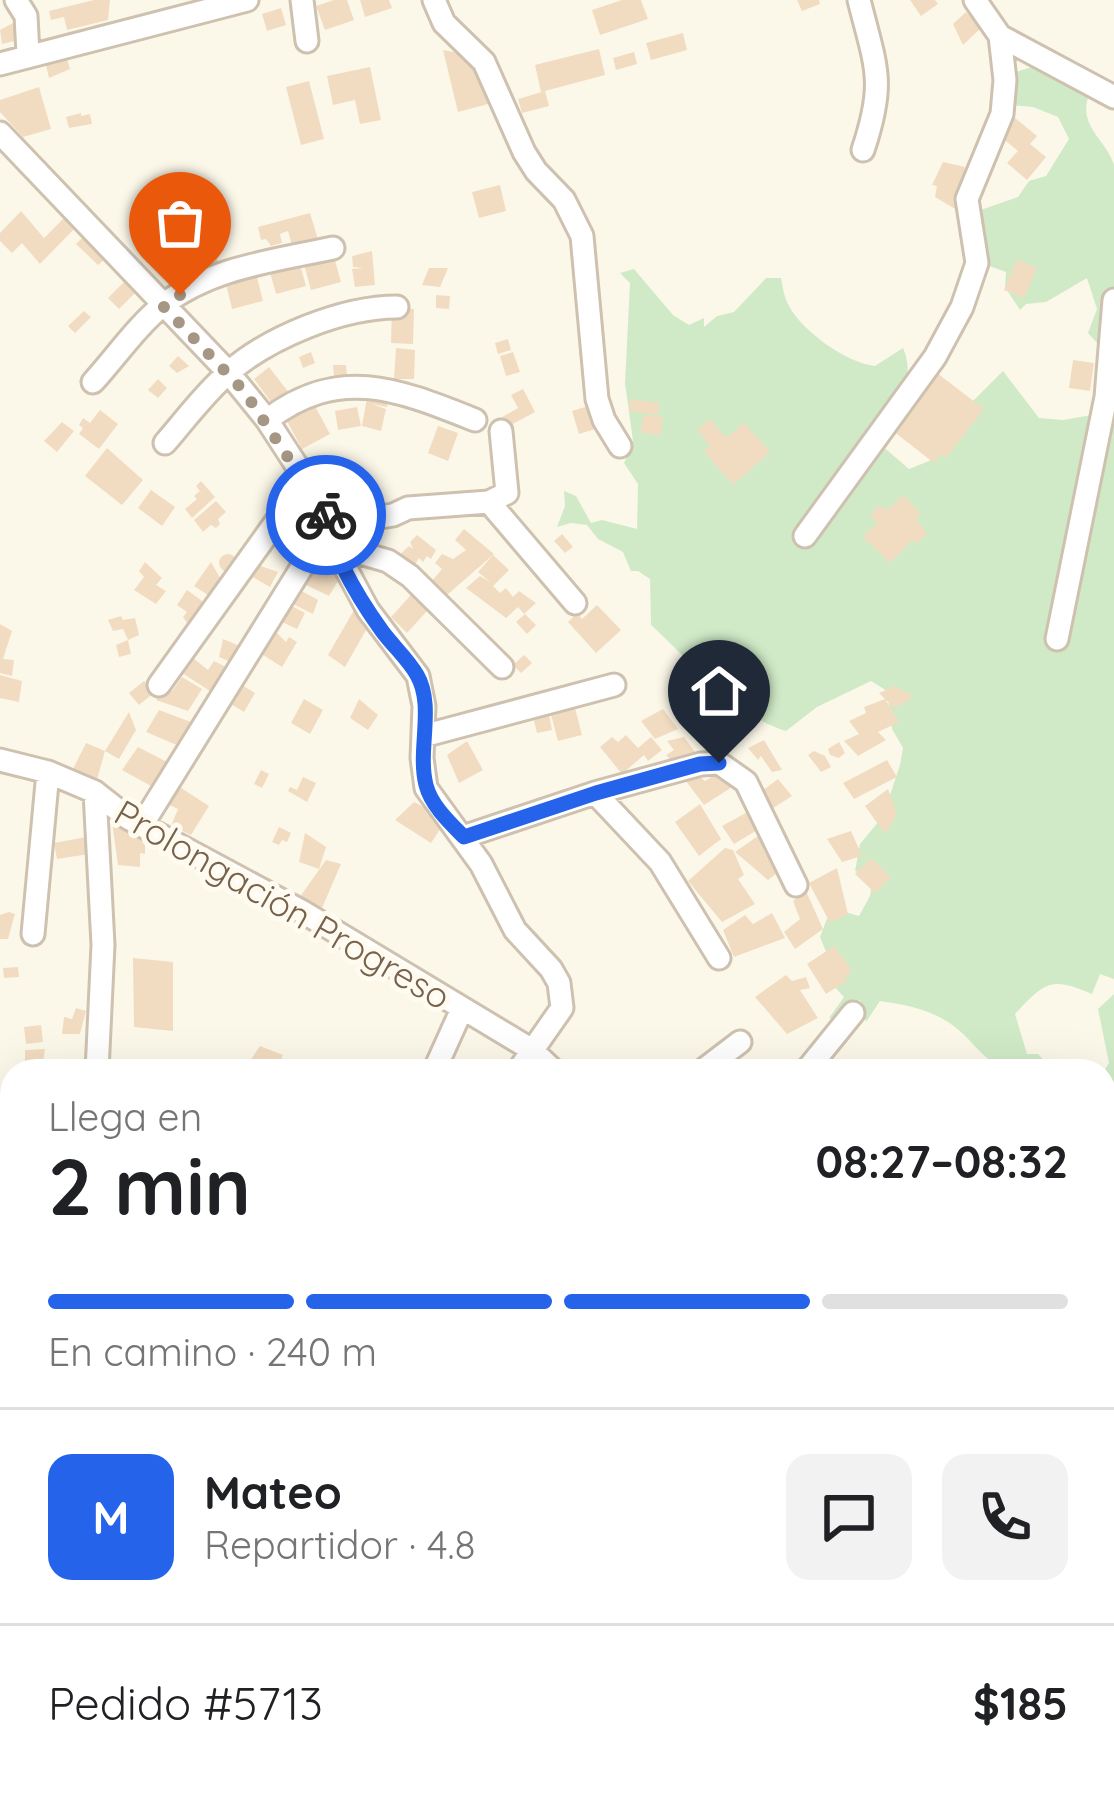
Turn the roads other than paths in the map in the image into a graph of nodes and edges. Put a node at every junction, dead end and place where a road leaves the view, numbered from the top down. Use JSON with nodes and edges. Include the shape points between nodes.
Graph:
{"nodes":[{"id":1,"x":16,"y":0,"type":"edge"},
{"id":2,"x":247,"y":0,"type":"edge"},
{"id":3,"x":302,"y":0,"type":"edge"},
{"id":4,"x":434,"y":0,"type":"edge"},
{"id":5,"x":859,"y":0,"type":"edge"},
{"id":6,"x":975,"y":0,"type":"edge"},
{"id":7,"x":1000,"y":36,"type":"junction"},
{"id":8,"x":307,"y":41,"type":"dead end"},
{"id":9,"x":28,"y":55,"type":"junction"},
{"id":10,"x":0,"y":64,"type":"edge"},
{"id":11,"x":1114,"y":98,"type":"edge"},
{"id":12,"x":0,"y":133,"type":"edge"},
{"id":13,"x":862,"y":150,"type":"dead end"},
{"id":14,"x":333,"y":248,"type":"dead end"},
{"id":15,"x":1114,"y":300,"type":"edge"},
{"id":16,"x":163,"y":306,"type":"junction"},
{"id":17,"x":397,"y":307,"type":"dead end"},
{"id":18,"x":229,"y":372,"type":"junction"},
{"id":19,"x":93,"y":382,"type":"dead end"},
{"id":20,"x":266,"y":420,"type":"junction"},
{"id":21,"x":475,"y":420,"type":"dead end"},
{"id":22,"x":501,"y":431,"type":"dead end"},
{"id":23,"x":164,"y":442,"type":"dead end"},
{"id":24,"x":620,"y":446,"type":"dead end"},
{"id":25,"x":306,"y":480,"type":"junction"},
{"id":26,"x":489,"y":502,"type":"junction"},
{"id":27,"x":332,"y":536,"type":"junction"},
{"id":28,"x":805,"y":536,"type":"dead end"},
{"id":29,"x":574,"y":603,"type":"dead end"},
{"id":30,"x":1057,"y":639,"type":"dead end"},
{"id":31,"x":502,"y":667,"type":"dead end"},
{"id":32,"x":159,"y":686,"type":"dead end"},
{"id":33,"x":614,"y":686,"type":"dead end"},
{"id":34,"x":423,"y":736,"type":"junction"},
{"id":35,"x":0,"y":760,"type":"edge"},
{"id":36,"x":48,"y":772,"type":"junction"},
{"id":37,"x":95,"y":792,"type":"junction"},
{"id":38,"x":596,"y":793,"type":"junction"},
{"id":39,"x":142,"y":825,"type":"junction"},
{"id":40,"x":464,"y":837,"type":"junction"},
{"id":41,"x":796,"y":885,"type":"dead end"},
{"id":42,"x":33,"y":934,"type":"dead end"},
{"id":43,"x":719,"y":958,"type":"dead end"},
{"id":44,"x":462,"y":1009,"type":"junction"},
{"id":45,"x":853,"y":1013,"type":"dead end"},
{"id":46,"x":740,"y":1042,"type":"dead end"},
{"id":47,"x":532,"y":1050,"type":"junction"},
{"id":48,"x":98,"y":1059,"type":"edge"},
{"id":49,"x":439,"y":1059,"type":"edge"},
{"id":50,"x":526,"y":1059,"type":"edge"},
{"id":51,"x":541,"y":1059,"type":"edge"},
{"id":52,"x":718,"y":1059,"type":"edge"},
{"id":53,"x":816,"y":1059,"type":"edge"}],
"edges":[{"from":1,"to":9,"type":"street","via":[[26,16]]},
{"from":2,"to":9,"type":"street"},
{"from":3,"to":8,"type":"street"},
{"from":4,"to":24,"type":"street","via":[[443,23],[484,62],[524,152],[582,236],[597,399]]},
{"from":5,"to":13,"type":"street","via":[[879,74]]},
{"from":6,"to":7,"type":"street"},
{"from":7,"to":11,"type":"street"},
{"from":7,"to":28,"type":"street","via":[[1002,114],[967,199],[977,263],[962,307],[935,357]]},
{"from":9,"to":10,"type":"street"},
{"from":12,"to":16,"type":"street"},
{"from":14,"to":16,"type":"street","via":[[221,273]]},
{"from":15,"to":30,"type":"street","via":[[1106,397]]},
{"from":16,"to":18,"type":"street"},
{"from":16,"to":19,"type":"street"},
{"from":17,"to":18,"type":"street","via":[[369,307],[299,330]]},
{"from":18,"to":20,"type":"street"},
{"from":18,"to":23,"type":"street"},
{"from":20,"to":21,"type":"street","via":[[320,390],[382,388]]},
{"from":20,"to":25,"type":"street"},
{"from":22,"to":26,"type":"street","via":[[507,493]]},
{"from":25,"to":27,"type":"street"},
{"from":25,"to":32,"type":"street"},
{"from":26,"to":27,"type":"street","via":[[408,508]]},
{"from":26,"to":29,"type":"street"},
{"from":27,"to":31,"type":"street","via":[[410,576]]},
{"from":27,"to":34,"type":"street","via":[[368,610],[418,676]]},
{"from":27,"to":39,"type":"street"},
{"from":33,"to":34,"type":"street"},
{"from":34,"to":40,"type":"street","via":[[426,788]]},
{"from":35,"to":36,"type":"street","name":"Prolongación Progreso"},
{"from":36,"to":37,"type":"street","name":"Prolongación Progreso"},
{"from":36,"to":42,"type":"street"},
{"from":37,"to":39,"type":"street","name":"Prolongación Progreso"},
{"from":37,"to":48,"type":"street","via":[[103,945]]},
{"from":38,"to":40,"type":"street"},
{"from":38,"to":41,"type":"street","via":[[719,763],[746,782]]},
{"from":38,"to":43,"type":"street","via":[[660,862]]},
{"from":39,"to":44,"type":"street","name":"Prolongación Progreso"},
{"from":40,"to":47,"type":"street","via":[[515,930],[560,983],[562,1008]]},
{"from":44,"to":47,"type":"street","name":"Prolongación Progreso"},
{"from":44,"to":49,"type":"street"},
{"from":45,"to":53,"type":"street"},
{"from":46,"to":52,"type":"street"},
{"from":47,"to":50,"type":"street"},
{"from":47,"to":51,"type":"street","name":"Prolongación Progreso"}]}
